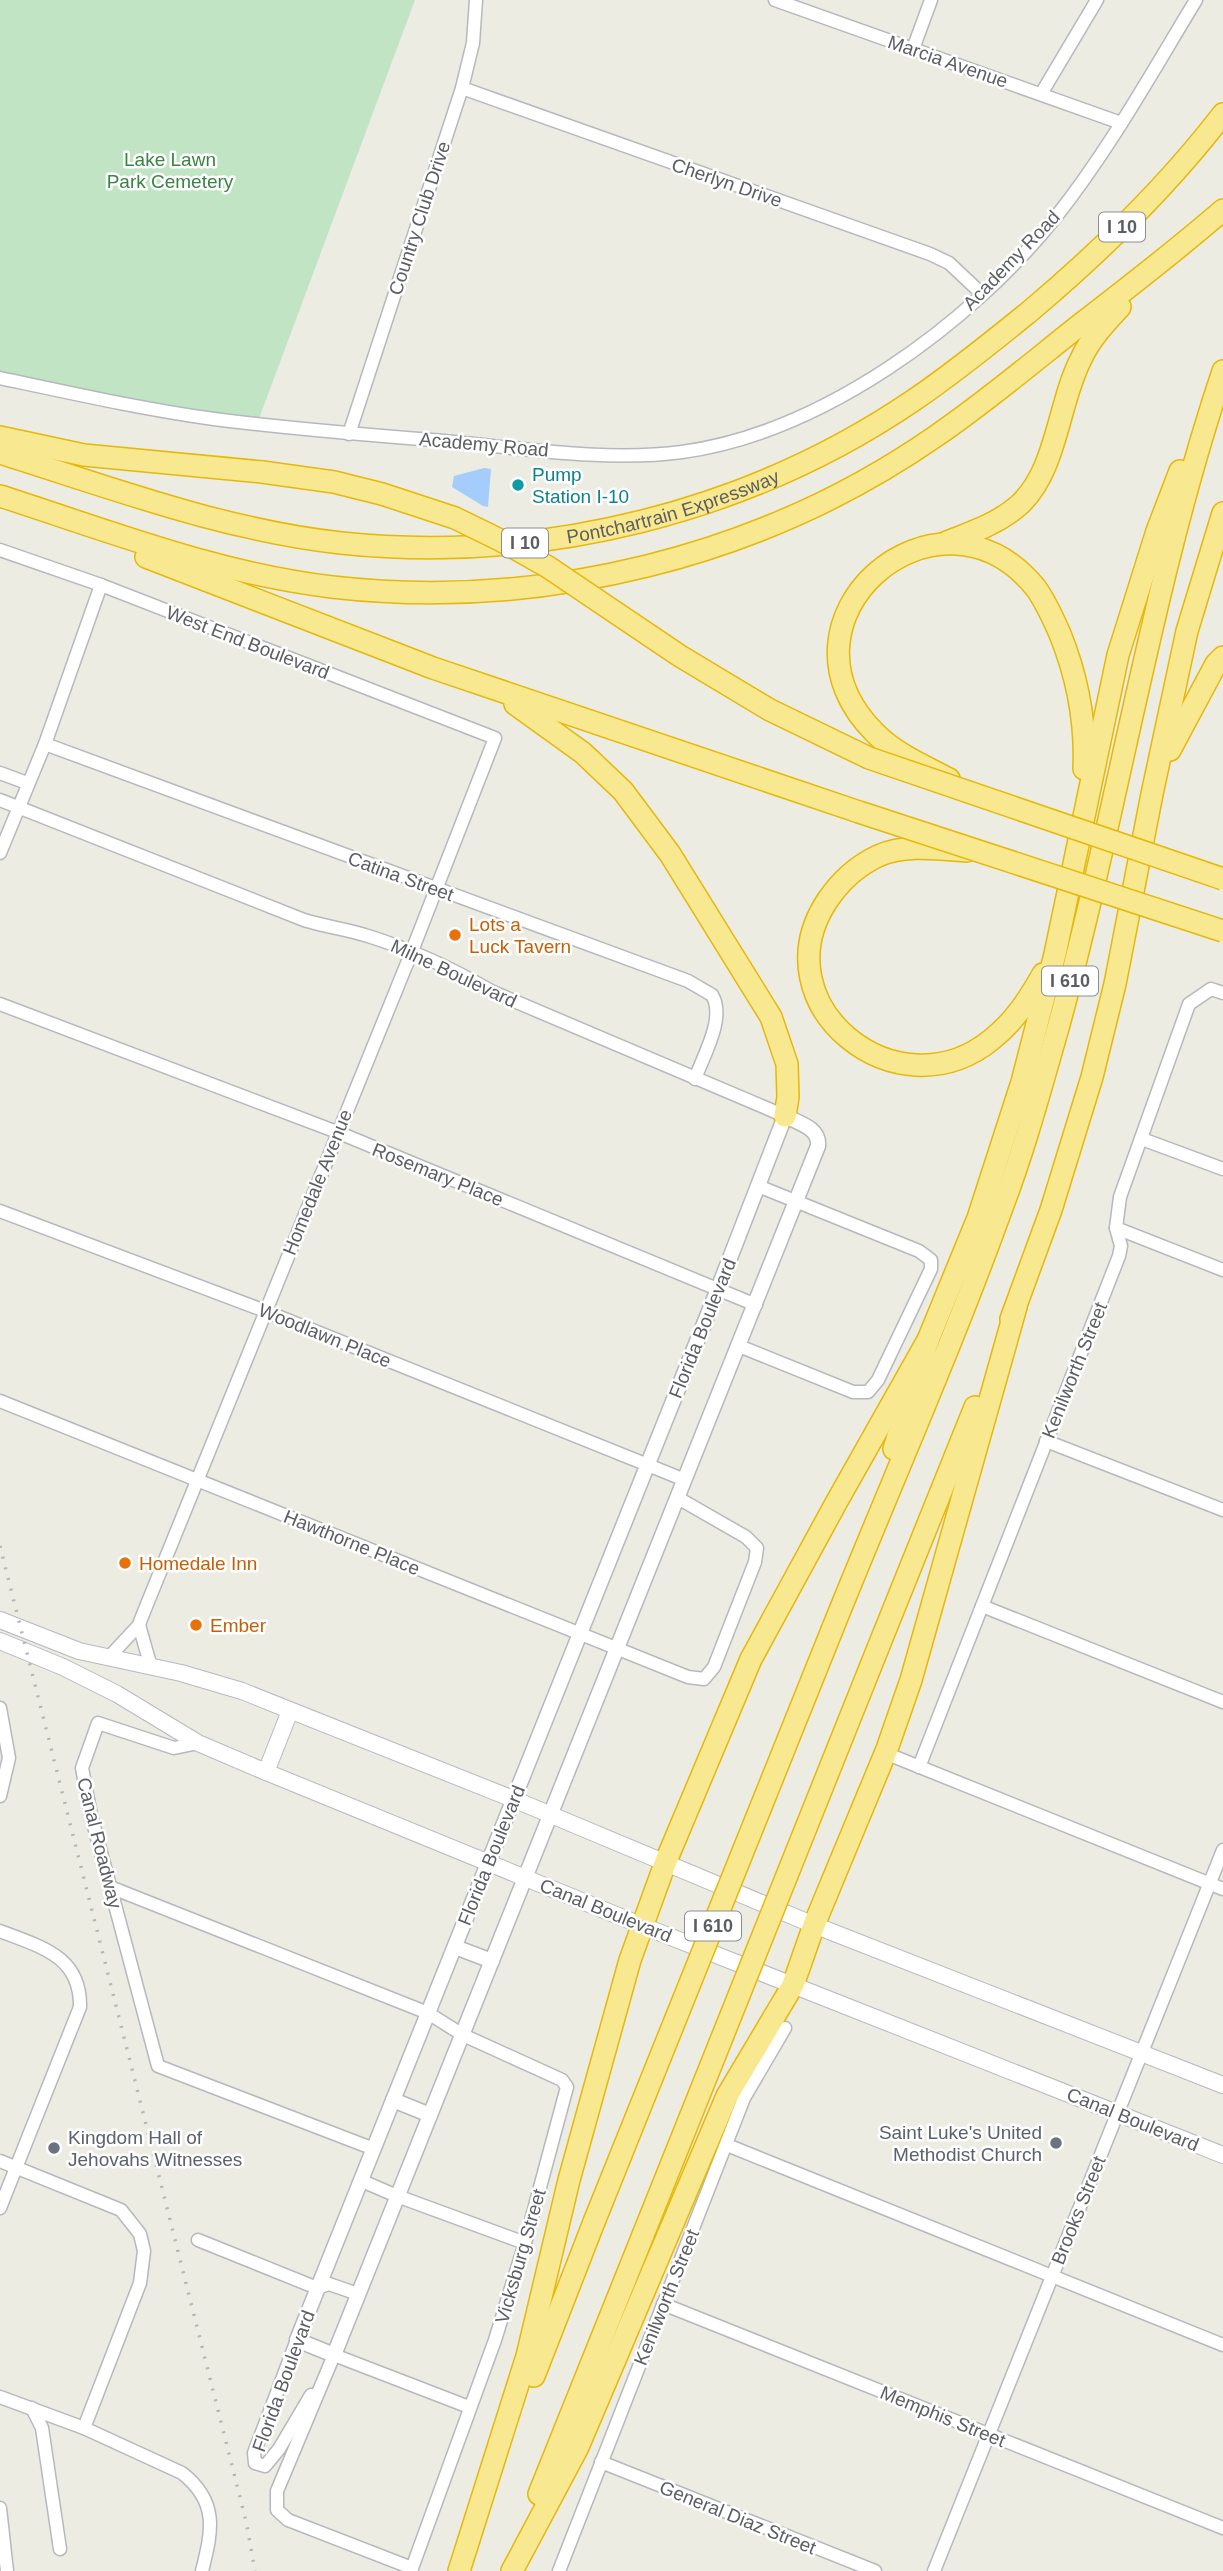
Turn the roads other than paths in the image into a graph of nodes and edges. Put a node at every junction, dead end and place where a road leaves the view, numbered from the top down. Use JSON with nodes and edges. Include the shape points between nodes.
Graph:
{"nodes":[{"id":1,"x":476,"y":0,"type":"edge"},
{"id":2,"x":775,"y":0,"type":"edge"},
{"id":3,"x":931,"y":0,"type":"edge"},
{"id":4,"x":1097,"y":0,"type":"edge"},
{"id":5,"x":1196,"y":0,"type":"edge"},
{"id":6,"x":914,"y":49,"type":"junction"},
{"id":7,"x":462,"y":89,"type":"junction"},
{"id":8,"x":1041,"y":94,"type":"junction"},
{"id":9,"x":1223,"y":114,"type":"edge"},
{"id":10,"x":1121,"y":123,"type":"junction"},
{"id":11,"x":1223,"y":210,"type":"edge"},
{"id":12,"x":1189,"y":239,"type":"junction"},
{"id":13,"x":982,"y":294,"type":"junction"},
{"id":14,"x":1223,"y":361,"type":"edge"},
{"id":15,"x":1223,"y":371,"type":"edge"},
{"id":16,"x":0,"y":378,"type":"edge"},
{"id":17,"x":349,"y":433,"type":"junction"},
{"id":18,"x":0,"y":437,"type":"edge"},
{"id":19,"x":0,"y":453,"type":"edge"},
{"id":20,"x":0,"y":496,"type":"edge"},
{"id":21,"x":0,"y":502,"type":"edge"},
{"id":22,"x":1223,"y":513,"type":"edge"},
{"id":23,"x":945,"y":543,"type":"junction"},
{"id":24,"x":0,"y":550,"type":"edge"},
{"id":25,"x":102,"y":585,"type":"junction"},
{"id":26,"x":1223,"y":657,"type":"edge"},
{"id":27,"x":490,"y":688,"type":"junction"},
{"id":28,"x":495,"y":738,"type":"joint"},
{"id":29,"x":44,"y":744,"type":"junction"},
{"id":30,"x":0,"y":772,"type":"edge"},
{"id":31,"x":27,"y":783,"type":"junction"},
{"id":32,"x":975,"y":793,"type":"junction"},
{"id":33,"x":1152,"y":794,"type":"junction"},
{"id":34,"x":0,"y":800,"type":"edge"},
{"id":35,"x":18,"y":807,"type":"junction"},
{"id":36,"x":1083,"y":819,"type":"junction"},
{"id":37,"x":972,"y":851,"type":"junction"},
{"id":38,"x":0,"y":853,"type":"edge"},
{"id":39,"x":1223,"y":878,"type":"edge"},
{"id":40,"x":435,"y":888,"type":"junction"},
{"id":41,"x":1223,"y":931,"type":"edge"},
{"id":42,"x":412,"y":951,"type":"junction"},
{"id":43,"x":1055,"y":954,"type":"junction"},
{"id":44,"x":1217,"y":991,"type":"edge"},
{"id":45,"x":0,"y":1004,"type":"edge"},
{"id":46,"x":695,"y":1079,"type":"junction"},
{"id":47,"x":785,"y":1116,"type":"junction"},
{"id":48,"x":337,"y":1132,"type":"junction"},
{"id":49,"x":819,"y":1138,"type":"joint"},
{"id":50,"x":1142,"y":1139,"type":"junction"},
{"id":51,"x":1223,"y":1169,"type":"edge"},
{"id":52,"x":758,"y":1186,"type":"junction"},
{"id":53,"x":797,"y":1202,"type":"junction"},
{"id":54,"x":0,"y":1212,"type":"edge"},
{"id":55,"x":1115,"y":1228,"type":"junction"},
{"id":56,"x":1207,"y":1264,"type":"junction"},
{"id":57,"x":1223,"y":1270,"type":"edge"},
{"id":58,"x":1223,"y":1276,"type":"edge"},
{"id":59,"x":719,"y":1289,"type":"junction"},
{"id":60,"x":755,"y":1305,"type":"junction"},
{"id":61,"x":1016,"y":1307,"type":"junction"},
{"id":62,"x":265,"y":1311,"type":"junction"},
{"id":63,"x":928,"y":1340,"type":"junction"},
{"id":64,"x":739,"y":1346,"type":"junction"},
{"id":65,"x":0,"y":1401,"type":"edge"},
{"id":66,"x":1046,"y":1441,"type":"junction"},
{"id":67,"x":648,"y":1464,"type":"junction"},
{"id":68,"x":197,"y":1479,"type":"junction"},
{"id":69,"x":685,"y":1480,"type":"junction"},
{"id":70,"x":678,"y":1498,"type":"junction"},
{"id":71,"x":1223,"y":1510,"type":"edge"},
{"id":72,"x":855,"y":1572,"type":"junction"},
{"id":73,"x":982,"y":1606,"type":"junction"},
{"id":74,"x":0,"y":1620,"type":"edge"},
{"id":75,"x":139,"y":1625,"type":"junction"},
{"id":76,"x":580,"y":1634,"type":"junction"},
{"id":77,"x":0,"y":1641,"type":"edge"},
{"id":78,"x":617,"y":1649,"type":"junction"},
{"id":79,"x":110,"y":1656,"type":"junction"},
{"id":80,"x":151,"y":1667,"type":"junction"},
{"id":81,"x":1223,"y":1702,"type":"edge"},
{"id":82,"x":0,"y":1708,"type":"edge"},
{"id":83,"x":290,"y":1711,"type":"junction"},
{"id":84,"x":198,"y":1743,"type":"junction"},
{"id":85,"x":885,"y":1753,"type":"junction"},
{"id":86,"x":919,"y":1767,"type":"junction"},
{"id":87,"x":266,"y":1772,"type":"junction"},
{"id":88,"x":0,"y":1796,"type":"edge"},
{"id":89,"x":513,"y":1799,"type":"junction"},
{"id":90,"x":551,"y":1815,"type":"junction"},
{"id":91,"x":1223,"y":1850,"type":"edge"},
{"id":92,"x":666,"y":1861,"type":"junction"},
{"id":93,"x":489,"y":1862,"type":"junction"},
{"id":94,"x":524,"y":1876,"type":"junction"},
{"id":95,"x":1209,"y":1884,"type":"junction"},
{"id":96,"x":110,"y":1887,"type":"junction"},
{"id":97,"x":1223,"y":1889,"type":"edge"},
{"id":98,"x":814,"y":1925,"type":"junction"},
{"id":99,"x":643,"y":1926,"type":"junction"},
{"id":100,"x":0,"y":1931,"type":"edge"},
{"id":101,"x":455,"y":1947,"type":"junction"},
{"id":102,"x":492,"y":1961,"type":"junction"},
{"id":103,"x":793,"y":1985,"type":"junction"},
{"id":104,"x":428,"y":2013,"type":"junction"},
{"id":105,"x":785,"y":2028,"type":"dead end"},
{"id":106,"x":463,"y":2035,"type":"junction"},
{"id":107,"x":1140,"y":2052,"type":"junction"},
{"id":108,"x":1223,"y":2085,"type":"edge"},
{"id":109,"x":394,"y":2100,"type":"junction"},
{"id":110,"x":1117,"y":2112,"type":"junction"},
{"id":111,"x":430,"y":2115,"type":"junction"},
{"id":112,"x":727,"y":2145,"type":"junction"},
{"id":113,"x":374,"y":2149,"type":"junction"},
{"id":114,"x":1223,"y":2155,"type":"edge"},
{"id":115,"x":0,"y":2161,"type":"edge"},
{"id":116,"x":16,"y":2168,"type":"junction"},
{"id":117,"x":362,"y":2181,"type":"junction"},
{"id":118,"x":397,"y":2196,"type":"junction"},
{"id":119,"x":0,"y":2208,"type":"edge"},
{"id":120,"x":198,"y":2241,"type":"dead end"},
{"id":121,"x":525,"y":2243,"type":"junction"},
{"id":122,"x":1052,"y":2276,"type":"junction"},
{"id":123,"x":317,"y":2288,"type":"junction"},
{"id":124,"x":358,"y":2294,"type":"junction"},
{"id":125,"x":663,"y":2304,"type":"junction"},
{"id":126,"x":297,"y":2340,"type":"junction"},
{"id":127,"x":1223,"y":2345,"type":"edge"},
{"id":128,"x":334,"y":2355,"type":"junction"},
{"id":129,"x":0,"y":2396,"type":"edge"},
{"id":130,"x":469,"y":2407,"type":"junction"},
{"id":131,"x":32,"y":2408,"type":"junction"},
{"id":132,"x":84,"y":2428,"type":"junction"},
{"id":133,"x":990,"y":2435,"type":"junction"},
{"id":134,"x":601,"y":2462,"type":"junction"},
{"id":135,"x":0,"y":2508,"type":"edge"},
{"id":136,"x":1223,"y":2528,"type":"edge"},
{"id":137,"x":60,"y":2549,"type":"dead end"},
{"id":138,"x":411,"y":2569,"type":"edge"},
{"id":139,"x":8,"y":2571,"type":"edge"},
{"id":140,"x":202,"y":2571,"type":"edge"},
{"id":141,"x":459,"y":2571,"type":"edge"},
{"id":142,"x":510,"y":2571,"type":"edge"},
{"id":143,"x":559,"y":2571,"type":"edge"},
{"id":144,"x":876,"y":2571,"type":"edge"},
{"id":145,"x":934,"y":2571,"type":"edge"}],
"edges":[{"from":1,"to":7,"type":"street","name":"Country Club Drive","via":[[473,43]]},
{"from":2,"to":6,"type":"street","name":"Marcia Avenue"},
{"from":3,"to":6,"type":"street"},
{"from":4,"to":8,"type":"street"},
{"from":5,"to":10,"type":"street","name":"Academy Road"},
{"from":6,"to":8,"type":"street","name":"Marcia Avenue"},
{"from":7,"to":13,"type":"street","name":"Cherlyn Drive","via":[[929,254],[948,263]]},
{"from":7,"to":17,"type":"street","name":"Country Club Drive"},
{"from":8,"to":10,"type":"street","name":"Marcia Avenue"},
{"from":9,"to":19,"type":"highway","name":"Pontchartrain Expressway","number":"I 10","via":[[1169,178],[1070,277],[913,401],[847,441],[784,471],[676,512],[552,541],[407,548],[341,543],[228,523]]},
{"from":10,"to":13,"type":"street","name":"Academy Road","via":[[1053,220]]},
{"from":11,"to":12,"type":"highway","number":"I 10"},
{"from":12,"to":20,"type":"highway","number":"I 10","via":[[1007,384],[894,463],[816,505],[739,538],[612,574],[452,594],[330,587],[228,567]]},
{"from":12,"to":23,"type":"highway","via":[[1090,342],[1049,454],[1035,486],[1020,505],[997,522]]},
{"from":13,"to":17,"type":"street","name":"Academy Road","via":[[905,356],[837,400],[763,433],[724,444],[682,452],[616,455]]},
{"from":14,"to":36,"type":"highway","via":[[1157,531],[1118,655]]},
{"from":15,"to":72,"type":"highway","number":"I 610","via":[[1183,503],[1071,978],[1025,1143],[963,1310]]},
{"from":16,"to":17,"type":"street","name":"Academy Road","via":[[211,418]]},
{"from":18,"to":32,"type":"highway","bridge":true,"via":[[84,455],[334,482],[455,518],[548,568],[770,710],[869,758]]},
{"from":21,"to":27,"type":"highway"},
{"from":22,"to":33,"type":"highway","number":"I 610","via":[[1187,631]]},
{"from":23,"to":32,"type":"highway","bridge":true,"via":[[915,549],[890,562],[861,588],[843,620],[838,661],[853,706],[877,735],[907,757]]},
{"from":23,"to":36,"type":"highway","via":[[987,551],[1013,567],[1035,587],[1054,620],[1079,692],[1085,749]]},
{"from":24,"to":25,"type":"street","name":"West End Boulevard"},
{"from":25,"to":28,"type":"street","name":"West End Boulevard"},
{"from":25,"to":29,"type":"street"},
{"from":26,"to":33,"type":"highway","via":[[1189,711]]},
{"from":27,"to":37,"type":"highway","bridge":true},
{"from":27,"to":47,"type":"highway","via":[[583,753],[623,791],[670,854],[771,1017],[786,1064]]},
{"from":28,"to":40,"type":"street","name":"Homedale Avenue"},
{"from":29,"to":31,"type":"street"},
{"from":29,"to":40,"type":"street","name":"Catina Street"},
{"from":30,"to":31,"type":"street"},
{"from":31,"to":35,"type":"street"},
{"from":32,"to":39,"type":"highway","bridge":true},
{"from":33,"to":61,"type":"highway","number":"I 610","via":[[1092,1077]]},
{"from":34,"to":35,"type":"street","name":"Milne Boulevard"},
{"from":35,"to":38,"type":"street"},
{"from":35,"to":42,"type":"street","name":"Milne Boulevard","via":[[304,920]]},
{"from":36,"to":43,"type":"highway"},
{"from":37,"to":41,"type":"highway","bridge":true},
{"from":37,"to":43,"type":"highway","via":[[916,848],[879,855],[837,885],[823,907],[809,950],[810,971],[824,1012],[855,1044],[894,1063],[914,1066],[958,1058],[990,1042],[1023,1008]]},
{"from":40,"to":42,"type":"street","name":"Homedale Avenue"},
{"from":40,"to":46,"type":"street","name":"Catina Street","via":[[688,981],[712,995],[716,1018]]},
{"from":42,"to":46,"type":"street","name":"Milne Boulevard","via":[[494,992]]},
{"from":42,"to":48,"type":"street","name":"Homedale Avenue"},
{"from":43,"to":63,"type":"highway","via":[[1002,1149]]},
{"from":44,"to":50,"type":"street","name":"Kenilworth Street","via":[[1189,1004]]},
{"from":45,"to":48,"type":"street","name":"Rosemary Place"},
{"from":46,"to":47,"type":"street","name":"Milne Boulevard"},
{"from":47,"to":49,"type":"street","name":"Milne Boulevard"},
{"from":47,"to":52,"type":"street","name":"Florida Boulevard"},
{"from":48,"to":59,"type":"street","name":"Rosemary Place"},
{"from":48,"to":62,"type":"street","name":"Homedale Avenue"},
{"from":49,"to":53,"type":"street","name":"Florida Boulevard"},
{"from":50,"to":51,"type":"street"},
{"from":50,"to":55,"type":"street","name":"Kenilworth Street","via":[[1120,1197]]},
{"from":52,"to":53,"type":"street"},
{"from":52,"to":59,"type":"street","name":"Florida Boulevard"},
{"from":53,"to":60,"type":"street","name":"Florida Boulevard"},
{"from":53,"to":64,"type":"street","via":[[919,1251],[931,1261],[929,1277],[868,1392],[853,1392]]},
{"from":54,"to":62,"type":"street","name":"Woodlawn Place"},
{"from":55,"to":56,"type":"street"},
{"from":55,"to":66,"type":"street","name":"Kenilworth Street","via":[[1119,1256]]},
{"from":56,"to":57,"type":"street"},
{"from":56,"to":58,"type":"street"},
{"from":59,"to":60,"type":"street","name":"Rosemary Place"},
{"from":59,"to":67,"type":"street","name":"Florida Boulevard"},
{"from":60,"to":64,"type":"street","name":"Florida Boulevard"},
{"from":61,"to":85,"type":"highway","via":[[911,1680]]},
{"from":61,"to":142,"type":"highway","number":"I 610","bridge":true},
{"from":62,"to":67,"type":"street","name":"Woodlawn Place"},
{"from":62,"to":68,"type":"street","name":"Homedale Avenue"},
{"from":63,"to":72,"type":"highway"},
{"from":63,"to":92,"type":"highway","via":[[751,1659]]},
{"from":64,"to":69,"type":"street","name":"Florida Boulevard"},
{"from":65,"to":68,"type":"street","name":"Hawthorne Place"},
{"from":66,"to":71,"type":"street"},
{"from":66,"to":73,"type":"street","name":"Kenilworth Street"},
{"from":67,"to":69,"type":"street","name":"Woodlawn Place"},
{"from":67,"to":76,"type":"street","name":"Florida Boulevard"},
{"from":68,"to":75,"type":"street","name":"Homedale Avenue"},
{"from":68,"to":76,"type":"street","name":"Hawthorne Place"},
{"from":69,"to":70,"type":"street","name":"Florida Boulevard"},
{"from":70,"to":78,"type":"street","name":"Florida Boulevard"},
{"from":70,"to":78,"type":"street","name":"Hawthorne Place","via":[[746,1536],[757,1548],[714,1667],[704,1679],[688,1677]]},
{"from":72,"to":141,"type":"highway","number":"I 610","bridge":true},
{"from":73,"to":81,"type":"street"},
{"from":73,"to":86,"type":"street","name":"Kenilworth Street"},
{"from":74,"to":79,"type":"main road","via":[[79,1651]]},
{"from":75,"to":79,"type":"street","name":"Homedale Avenue"},
{"from":75,"to":80,"type":"street"},
{"from":76,"to":78,"type":"street","name":"Hawthorne Place"},
{"from":76,"to":89,"type":"street","name":"Florida Boulevard"},
{"from":77,"to":84,"type":"main road","name":"Canal Boulevard","via":[[117,1694]]},
{"from":78,"to":90,"type":"street","name":"Florida Boulevard"},
{"from":79,"to":80,"type":"main road"},
{"from":80,"to":83,"type":"main road","via":[[242,1691]]},
{"from":82,"to":88,"type":"street","via":[[9,1758]]},
{"from":83,"to":87,"type":"main road"},
{"from":83,"to":89,"type":"main road"},
{"from":84,"to":87,"type":"main road","name":"Canal Boulevard"},
{"from":84,"to":96,"type":"street","name":"Canal Roadway","via":[[174,1748],[98,1723],[82,1768]]},
{"from":85,"to":86,"type":"street"},
{"from":85,"to":98,"type":"highway"},
{"from":86,"to":95,"type":"street"},
{"from":87,"to":93,"type":"main road","name":"Canal Boulevard"},
{"from":89,"to":90,"type":"main road"},
{"from":89,"to":93,"type":"street","name":"Florida Boulevard"},
{"from":90,"to":92,"type":"main road"},
{"from":90,"to":94,"type":"street","name":"Florida Boulevard"},
{"from":91,"to":95,"type":"street","name":"Brooks Street"},
{"from":92,"to":98,"type":"main road"},
{"from":92,"to":99,"type":"highway"},
{"from":93,"to":94,"type":"main road","name":"Canal Boulevard"},
{"from":93,"to":101,"type":"street","name":"Florida Boulevard"},
{"from":94,"to":99,"type":"main road","name":"Canal Boulevard"},
{"from":94,"to":102,"type":"street","name":"Florida Boulevard"},
{"from":95,"to":97,"type":"street"},
{"from":95,"to":107,"type":"street","name":"Brooks Street"},
{"from":96,"to":104,"type":"street","name":"Vicksburg Street"},
{"from":96,"to":113,"type":"street","name":"Canal Roadway","via":[[158,2066]]},
{"from":98,"to":103,"type":"highway"},
{"from":98,"to":107,"type":"main road"},
{"from":99,"to":103,"type":"main road","name":"Canal Boulevard"},
{"from":99,"to":141,"type":"highway","via":[[572,2168],[527,2356]]},
{"from":100,"to":116,"type":"street","via":[[47,1951],[73,1970],[79,1983],[80,2007]]},
{"from":101,"to":102,"type":"street"},
{"from":101,"to":104,"type":"street","name":"Florida Boulevard"},
{"from":102,"to":106,"type":"street","name":"Florida Boulevard"},
{"from":103,"to":110,"type":"main road","name":"Canal Boulevard"},
{"from":103,"to":142,"type":"highway","via":[[727,2095],[583,2434]]},
{"from":104,"to":106,"type":"street","name":"Vicksburg Street"},
{"from":104,"to":109,"type":"street","name":"Florida Boulevard"},
{"from":105,"to":112,"type":"street","name":"Kenilworth Street","via":[[744,2098]]},
{"from":106,"to":111,"type":"street","name":"Florida Boulevard"},
{"from":106,"to":121,"type":"street","name":"Vicksburg Street","via":[[562,2080],[566,2087]]},
{"from":107,"to":108,"type":"main road"},
{"from":107,"to":110,"type":"street","name":"Brooks Street"},
{"from":109,"to":111,"type":"street"},
{"from":109,"to":113,"type":"street","name":"Florida Boulevard"},
{"from":110,"to":114,"type":"main road","name":"Canal Boulevard"},
{"from":110,"to":122,"type":"street","name":"Brooks Street"},
{"from":111,"to":118,"type":"street","name":"Florida Boulevard"},
{"from":112,"to":122,"type":"street"},
{"from":112,"to":125,"type":"street","name":"Kenilworth Street"},
{"from":113,"to":117,"type":"street","name":"Florida Boulevard"},
{"from":115,"to":116,"type":"street"},
{"from":116,"to":119,"type":"street"},
{"from":116,"to":132,"type":"street","via":[[121,2210],[140,2234],[144,2251],[140,2283]]},
{"from":117,"to":118,"type":"street"},
{"from":117,"to":123,"type":"street","name":"Florida Boulevard"},
{"from":118,"to":121,"type":"street"},
{"from":118,"to":124,"type":"street","name":"Florida Boulevard"},
{"from":120,"to":123,"type":"street"},
{"from":121,"to":130,"type":"street","name":"Vicksburg Street"},
{"from":122,"to":127,"type":"street"},
{"from":122,"to":133,"type":"street","name":"Brooks Street"},
{"from":123,"to":124,"type":"street","via":[[329,2284]]},
{"from":123,"to":126,"type":"street","name":"Florida Boulevard"},
{"from":124,"to":128,"type":"street","name":"Florida Boulevard"},
{"from":125,"to":133,"type":"street","name":"Memphis Street"},
{"from":125,"to":134,"type":"street","name":"Kenilworth Street"},
{"from":126,"to":128,"type":"street"},
{"from":126,"to":128,"type":"street","name":"Florida Boulevard","via":[[254,2453],[256,2463],[265,2466],[279,2449]]},
{"from":128,"to":130,"type":"street"},
{"from":128,"to":138,"type":"street","name":"Florida Boulevard","via":[[277,2491],[277,2510],[288,2520]]},
{"from":129,"to":131,"type":"street"},
{"from":130,"to":138,"type":"street","name":"Vicksburg Street"},
{"from":131,"to":132,"type":"street"},
{"from":131,"to":137,"type":"street","via":[[42,2428]]},
{"from":132,"to":140,"type":"street","via":[[182,2473],[194,2483],[211,2519]]},
{"from":133,"to":136,"type":"street","name":"Memphis Street"},
{"from":133,"to":145,"type":"street","name":"Brooks Street"},
{"from":134,"to":143,"type":"street","name":"Kenilworth Street"},
{"from":134,"to":144,"type":"street","name":"General Diaz Street"},
{"from":135,"to":139,"type":"street"}]}
